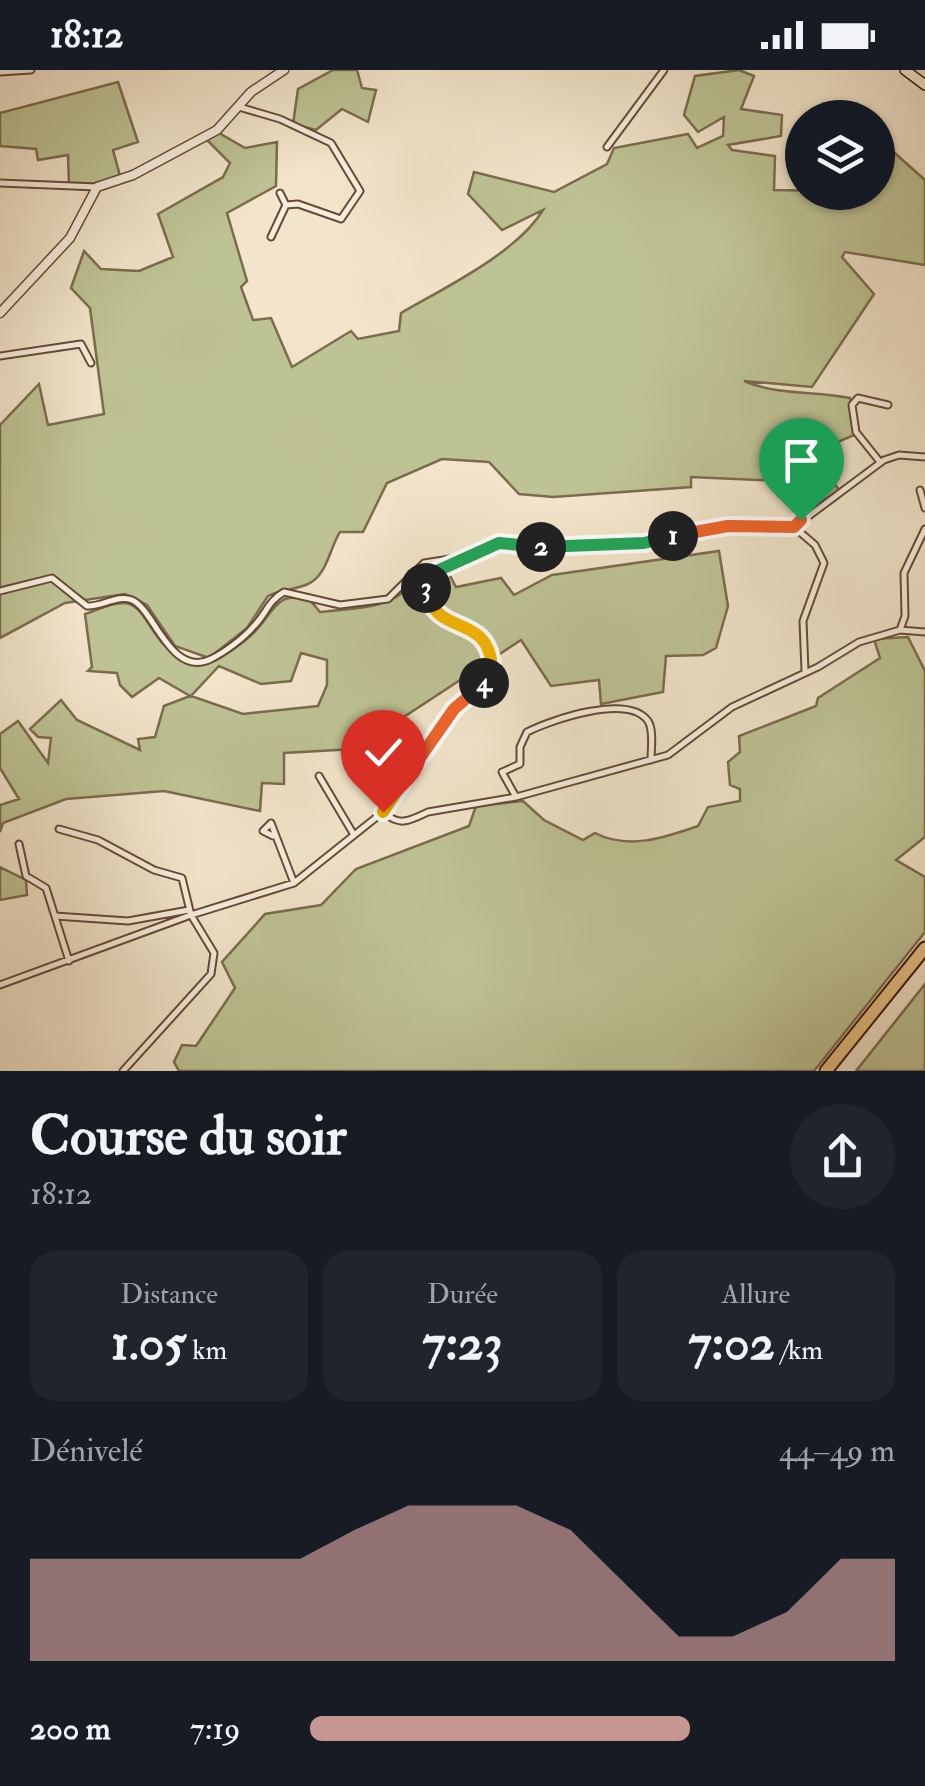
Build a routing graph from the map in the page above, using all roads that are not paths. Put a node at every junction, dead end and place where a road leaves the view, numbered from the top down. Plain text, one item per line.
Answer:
1 (31, 70) edge
2 (284, 70) edge
3 (664, 70) edge
4 (905, 70) edge
5 (0, 72) edge
6 (925, 84) edge
7 (239, 107) junction
8 (607, 148) dead end
9 (0, 183) edge
10 (97, 188) junction
11 (280, 193) dead end
12 (286, 205) junction
13 (271, 238) dead end
14 (0, 313) edge
15 (0, 356) edge
16 (91, 362) dead end
17 (888, 405) dead end
18 (925, 456) edge
19 (880, 463) junction
20 (920, 490) dead end
21 (925, 508) edge
22 (794, 527) junction
23 (925, 529) edge
24 (461, 557) junction
25 (0, 591) edge
26 (900, 630) junction
27 (925, 632) edge
28 (805, 672) junction
29 (650, 760) junction
30 (319, 776) dead end
31 (516, 797) junction
32 (383, 812) junction
33 (60, 828) dead end
34 (354, 835) junction
35 (273, 836) dead end
36 (18, 844) dead end
37 (294, 883) junction
38 (190, 912) junction
39 (55, 916) junction
40 (925, 948) edge
41 (69, 961) junction
42 (0, 985) edge
43 (123, 1071) edge
44 (826, 1071) edge

1 - 5 street
2 - 7 street
3 - 8 street
4 - 6 main road
7 - 10 street
7 - 12 street
9 - 10 street
10 - 14 street
11 - 12 street
12 - 13 street
15 - 16 street
17 - 19 street
18 - 19 street
19 - 22 street
20 - 21 street
22 - 24 street
22 - 28 street
23 - 26 street
24 - 25 street
24 - 32 street
26 - 27 street
26 - 28 street
28 - 29 street
29 - 31 street
29 - 31 street
30 - 34 street
31 - 32 street
32 - 34 street
33 - 38 street
34 - 37 street
35 - 37 street
36 - 39 street
37 - 38 street
38 - 39 street
38 - 41 street
38 - 43 street
39 - 41 street
40 - 44 highway
41 - 42 street

